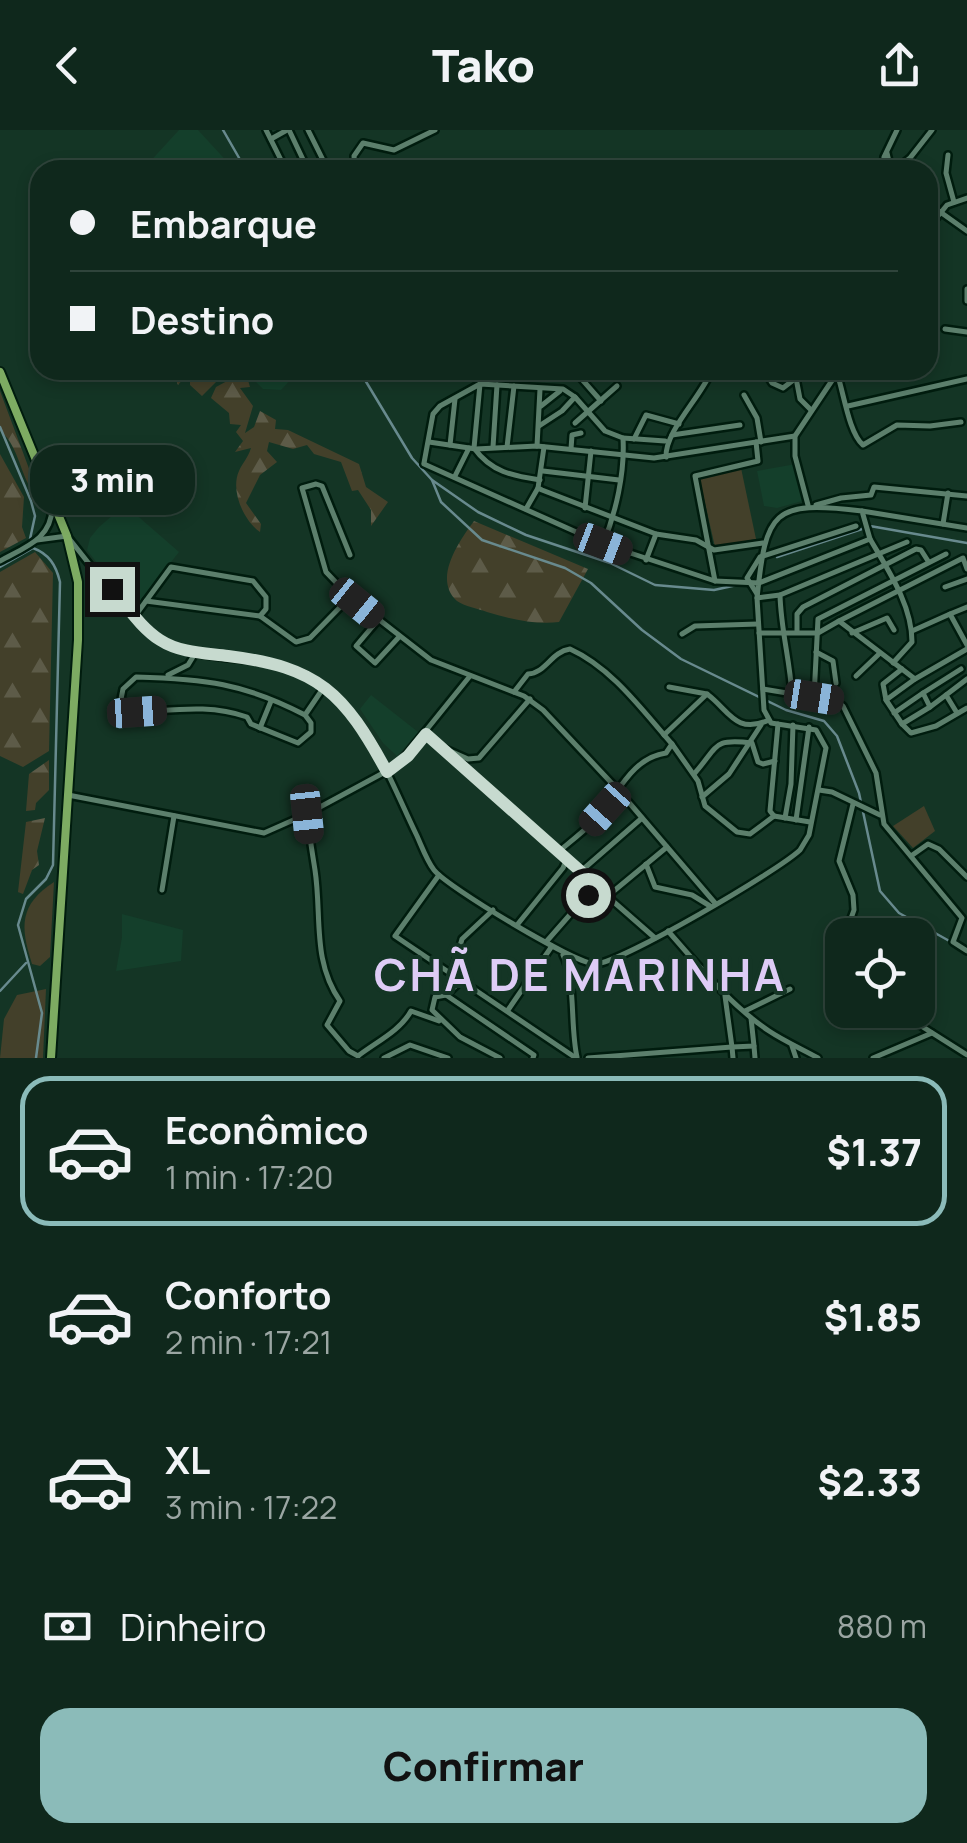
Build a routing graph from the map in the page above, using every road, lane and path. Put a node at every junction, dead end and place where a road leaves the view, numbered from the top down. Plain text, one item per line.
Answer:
1 (266, 130) edge
2 (288, 130) edge
3 (308, 130) edge
4 (435, 130) edge
5 (897, 130) edge
6 (932, 130) edge
7 (271, 139) junction
8 (887, 150) junction
9 (948, 155) dead end
10 (281, 160) edge
11 (303, 160) edge
12 (323, 160) edge
13 (354, 160) edge
14 (888, 160) edge
15 (890, 160) edge
16 (901, 160) edge
17 (967, 198) edge
18 (954, 202) junction
19 (938, 210) edge
20 (942, 212) junction
21 (938, 217) edge
22 (967, 230) edge
23 (967, 289) edge
24 (967, 301) edge
25 (946, 328) dead end
26 (967, 332) edge
27 (0, 372) edge
28 (583, 380) edge
29 (708, 380) edge
30 (770, 380) edge
31 (793, 380) edge
32 (796, 380) edge
33 (832, 380) edge
34 (840, 380) edge
35 (967, 380) edge
36 (480, 384) junction
37 (498, 385) junction
38 (514, 386) junction
39 (618, 386) dead end
40 (540, 388) junction
41 (562, 389) junction
42 (744, 396) dead end
43 (576, 398) junction
44 (454, 399) junction
45 (602, 401) junction
46 (848, 406) junction
47 (540, 407) junction
48 (811, 410) junction
49 (589, 412) junction
50 (961, 422) dead end
51 (574, 423) dead end
52 (679, 424) junction
53 (740, 425) dead end
54 (539, 426) junction
55 (581, 433) dead end
56 (672, 434) junction
57 (796, 436) junction
58 (623, 438) junction
59 (634, 438) junction
60 (666, 441) junction
61 (429, 442) junction
62 (759, 442) junction
63 (450, 445) junction
64 (541, 446) junction
65 (507, 447) junction
66 (471, 448) junction
67 (493, 448) junction
68 (570, 450) junction
69 (591, 451) junction
70 (624, 455) junction
71 (666, 456) junction
72 (543, 470) junction
73 (455, 476) junction
74 (588, 477) junction
75 (540, 480) junction
76 (620, 480) junction
77 (538, 488) junction
78 (948, 492) junction
79 (871, 495) junction
80 (967, 496) edge
81 (52, 504) junction
82 (810, 506) junction
83 (585, 508) junction
84 (526, 509) junction
85 (862, 511) junction
86 (870, 512) junction
87 (967, 517) edge
88 (614, 519) junction
89 (944, 524) junction
90 (856, 526) dead end
91 (966, 528) edge
92 (656, 534) junction
93 (67, 536) junction
94 (36, 540) junction
95 (870, 540) junction
96 (908, 542) dead end
97 (763, 543) junction
98 (603, 544) junction
99 (708, 547) junction
100 (946, 554) dead end
101 (350, 555) dead end
102 (879, 555) junction
103 (760, 557) junction
104 (646, 560) junction
105 (0, 561) edge
106 (928, 562) junction
107 (884, 567) junction
108 (967, 570) edge
109 (760, 571) junction
110 (748, 573) junction
111 (773, 578) junction
112 (891, 579) junction
113 (967, 579) edge
114 (729, 580) junction
115 (715, 581) junction
116 (748, 582) junction
117 (759, 582) junction
118 (945, 587) dead end
119 (898, 590) junction
120 (780, 595) junction
121 (757, 596) junction
122 (350, 598) junction
123 (146, 601) junction
124 (967, 608) edge
125 (950, 614) junction
126 (135, 616) junction
127 (260, 616) junction
128 (378, 620) junction
129 (839, 621) junction
130 (758, 624) junction
131 (894, 630) dead end
132 (912, 631) junction
133 (780, 632) junction
134 (797, 632) junction
135 (852, 632) junction
136 (759, 633) junction
137 (818, 633) junction
138 (682, 634) dead end
139 (400, 637) junction
140 (966, 643) edge
141 (196, 652) junction
142 (816, 652) junction
143 (878, 654) junction
144 (893, 663) junction
145 (902, 670) junction
146 (961, 670) dead end
147 (470, 676) junction
148 (856, 676) dead end
149 (162, 678) junction
150 (915, 680) junction
151 (964, 681) edge
152 (836, 682) dead end
153 (669, 686) dead end
154 (324, 687) junction
155 (763, 690) junction
156 (967, 690) edge
157 (514, 692) junction
158 (923, 693) junction
159 (708, 694) junction
160 (792, 694) junction
161 (946, 695) junction
162 (814, 697) junction
163 (271, 700) junction
164 (530, 700) junction
165 (886, 700) junction
166 (930, 707) junction
167 (967, 708) edge
168 (894, 713) junction
169 (958, 714) junction
170 (305, 716) junction
171 (765, 721) junction
172 (778, 724) junction
173 (902, 724) junction
174 (793, 725) junction
175 (809, 727) junction
176 (260, 728) junction
177 (426, 734) junction
178 (664, 735) junction
179 (752, 743) junction
180 (672, 744) junction
181 (438, 746) junction
182 (775, 761) junction
183 (387, 772) junction
184 (693, 775) junction
185 (819, 790) junction
186 (620, 792) junction
187 (68, 795) junction
188 (700, 798) junction
189 (853, 804) junction
190 (307, 814) junction
191 (880, 815) junction
192 (174, 816) junction
193 (774, 816) junction
194 (642, 818) junction
195 (785, 818) junction
196 (796, 820) junction
197 (811, 822) junction
198 (666, 847) junction
199 (558, 852) junction
200 (912, 856) junction
201 (566, 861) junction
202 (646, 864) junction
203 (580, 872) junction
204 (439, 875) junction
205 (967, 877) edge
206 (596, 885) junction
207 (162, 890) dead end
208 (608, 894) junction
209 (712, 905) junction
210 (493, 910) junction
211 (851, 918) edge
212 (967, 923) edge
213 (516, 925) junction
214 (668, 931) junction
215 (956, 934) junction
216 (655, 938) junction
217 (549, 944) junction
218 (967, 951) edge
219 (562, 952) junction
220 (452, 974) junction
221 (462, 980) junction
222 (790, 989) dead end
223 (725, 993) junction
224 (446, 995) junction
225 (508, 1010) junction
226 (745, 1011) junction
227 (752, 1018) junction
228 (442, 1023) junction
229 (925, 1028) edge
230 (932, 1032) junction
231 (572, 1035) junction
232 (791, 1043) junction
233 (559, 1046) junction
234 (754, 1046) junction
235 (732, 1047) junction
236 (967, 1054) edge
237 (357, 1057) edge
238 (51, 1058) edge
239 (384, 1058) edge
240 (448, 1058) edge
241 (500, 1058) edge
242 (532, 1058) edge
243 (576, 1058) edge
244 (588, 1058) edge
245 (733, 1058) edge
246 (755, 1058) edge
247 (796, 1058) edge
248 (818, 1058) edge
249 (873, 1058) edge

1 - 7 street
2 - 7 street
2 - 11 street
3 - 12 street
4 - 13 street
5 - 8 street
6 - 16 street
7 - 10 street
8 - 14 street
8 - 15 street
9 - 18 street
17 - 18 street
18 - 20 street
19 - 20 street
20 - 21 street
20 - 22 street
23 - 24 street
25 - 26 street
27 - 81 main road
28 - 45 street
29 - 52 street
30 - 31 street
32 - 48 street
33 - 48 street
34 - 46 street
35 - 46 street
36 - 37 street
36 - 44 street
36 - 66 street
37 - 38 street
37 - 67 street
38 - 40 street
38 - 65 street
39 - 45 street
40 - 41 street
40 - 47 street
41 - 43 street
41 - 47 street
42 - 62 street
43 - 49 street
43 - 54 street
44 - 61 street
44 - 63 street
45 - 49 street
46 - 50 street
47 - 54 street
48 - 57 street
49 - 51 street
49 - 58 street
52 - 56 street
52 - 59 street
53 - 56 street
54 - 64 street
55 - 68 street
56 - 60 street
57 - 62 street
57 - 82 street
58 - 59 street
58 - 70 street
59 - 60 street
60 - 71 street
61 - 63 street
61 - 73 street
62 - 71 street
62 - 99 street
63 - 66 street
64 - 65 street
64 - 68 street
64 - 72 street
65 - 67 street
66 - 67 street
66 - 73 street
66 - 75 street
68 - 69 street
69 - 70 street
69 - 74 street
70 - 71 street
70 - 76 street
72 - 74 street
72 - 75 street
73 - 84 street
74 - 76 street
74 - 83 street
75 - 77 street
76 - 88 street
77 - 83 street
77 - 84 street
78 - 79 street
78 - 80 street
78 - 89 street
79 - 82 street
79 - 86 street
81 - 93 main road
81 - 94 street
82 - 85 street
82 - 97 street
83 - 88 street
84 - 98 street
85 - 86 street
85 - 95 street
86 - 89 street
87 - 91 street
88 - 92 street
88 - 98 street
89 - 91 street
90 - 103 street
92 - 99 street
92 - 104 street
93 - 94 street
93 - 126 street
93 - 187 main road
94 - 105 street
95 - 102 street
95 - 111 street
96 - 102 street
97 - 99 street
97 - 103 street
98 - 104 street
99 - 115 street
100 - 106 street
101 - 122 street
102 - 107 street
102 - 120 street
103 - 109 street
103 - 110 street
104 - 115 street
106 - 107 street
106 - 112 street
107 - 112 street
107 - 134 street
108 - 119 street
109 - 110 street
109 - 111 street
109 - 117 street
110 - 114 street
110 - 116 street
111 - 117 street
112 - 119 street
112 - 137 street
113 - 118 street
114 - 115 street
114 - 116 street
116 - 117 street
116 - 121 street
117 - 121 street
119 - 129 street
119 - 132 street
120 - 121 street
120 - 133 street
121 - 130 street
122 - 127 street
122 - 128 street
123 - 126 street
123 - 127 street
123 - 127 street
124 - 125 street
125 - 132 street
125 - 140 street
126 - 141 street
128 - 139 street
128 - 139 street
129 - 135 street
129 - 137 street
130 - 136 street
130 - 138 street
131 - 135 street
132 - 144 street
133 - 134 street
133 - 136 street
133 - 160 street
134 - 137 street
135 - 143 street
136 - 155 street
137 - 142 street
139 - 147 street
140 - 150 street
141 - 149 street
141 - 154 street
142 - 152 street
142 - 162 street
143 - 144 street
143 - 148 street
144 - 145 street
145 - 150 street
145 - 165 street
146 - 158 street
147 - 157 street
147 - 177 street
149 - 163 street
149 - 176 street
150 - 165 street
151 - 156 street
151 - 161 street
153 - 159 street
154 - 170 street
154 - 183 street
155 - 160 street
155 - 171 street
157 - 164 street
157 - 178 street
158 - 166 street
158 - 168 street
159 - 171 street
159 - 178 street
160 - 162 street
161 - 166 street
161 - 169 street
162 - 191 street
163 - 170 street
163 - 176 street
164 - 181 street
164 - 186 street
165 - 168 street
166 - 173 street
167 - 169 street
168 - 173 street
169 - 173 street
170 - 176 street
171 - 172 street
171 - 179 street
172 - 174 street
172 - 182 street
174 - 175 street
174 - 195 street
175 - 185 street
175 - 196 street
177 - 181 street
177 - 183 street
178 - 180 street
179 - 182 street
179 - 184 street
179 - 188 street
180 - 184 street
180 - 186 street
181 - 199 street
182 - 193 street
183 - 190 street
183 - 204 street
184 - 188 street
185 - 189 street
185 - 197 street
186 - 194 street
186 - 199 street
187 - 192 street
187 - 238 main road
188 - 193 street
189 - 191 street
189 - 211 street
190 - 192 street
190 - 237 street
191 - 200 street
192 - 207 street
193 - 195 street
194 - 198 street
194 - 203 street
195 - 196 street
196 - 197 street
197 - 209 street
198 - 202 street
198 - 209 street
199 - 201 street
200 - 205 street
200 - 215 street
201 - 203 street
201 - 213 street
202 - 208 street
202 - 209 street
203 - 206 street
204 - 210 street
204 - 220 street
206 - 208 street
206 - 217 street
208 - 216 street
209 - 214 street
210 - 213 street
210 - 220 street
212 - 215 street
213 - 217 street
214 - 216 street
214 - 223 street
215 - 218 street
216 - 219 street
217 - 219 street
217 - 225 street
219 - 231 street
220 - 221 street
221 - 224 street
221 - 225 street
222 - 226 street
223 - 226 street
223 - 235 street
224 - 228 street
224 - 242 street
225 - 233 street
226 - 227 street
227 - 232 street
227 - 234 street
228 - 237 street
228 - 241 street
229 - 230 street
230 - 236 street
230 - 249 street
231 - 233 street
231 - 243 street
232 - 247 street
232 - 248 street
233 - 243 street
234 - 235 street
234 - 246 street
235 - 244 street
235 - 245 street
239 - 240 street

